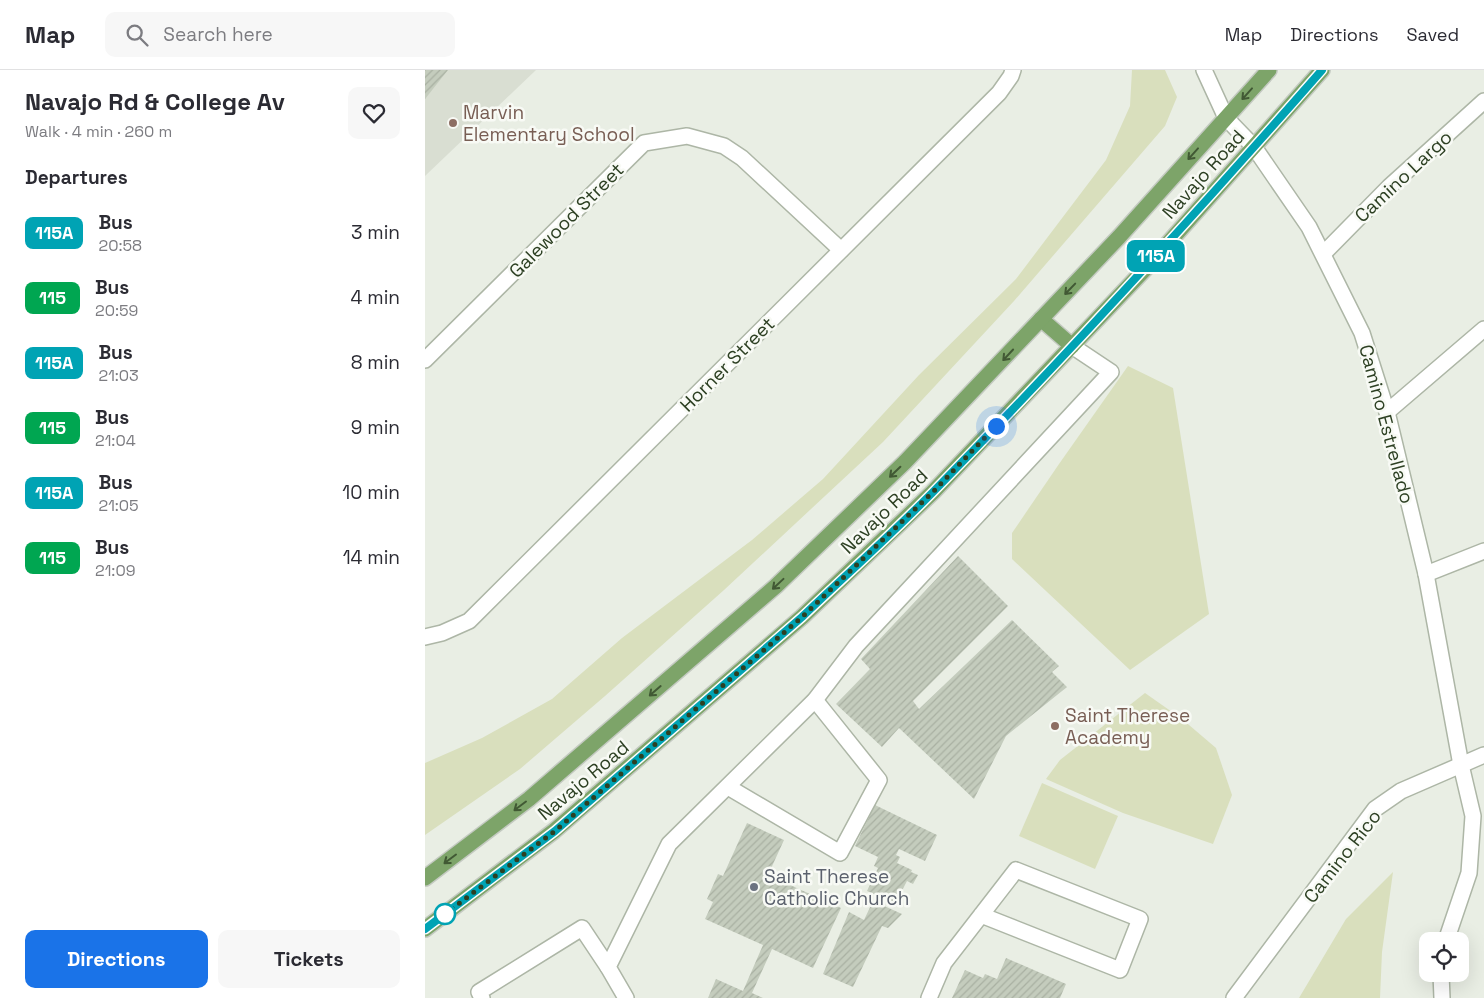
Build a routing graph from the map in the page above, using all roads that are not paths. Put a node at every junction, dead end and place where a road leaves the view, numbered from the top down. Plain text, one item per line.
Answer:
1 (1013, 70) edge
2 (1204, 70) edge
3 (1269, 70) edge
4 (1322, 70) edge
5 (1484, 101) edge
6 (1226, 118) junction
7 (1254, 147) junction
8 (841, 250) junction
9 (1323, 254) junction
10 (1041, 319) junction
11 (1484, 329) edge
12 (1072, 346) junction
13 (425, 360) edge
14 (1387, 412) junction
15 (1484, 551) edge
16 (1426, 574) junction
17 (425, 637) edge
18 (815, 700) junction
19 (1484, 755) edge
20 (1461, 765) junction
21 (727, 787) junction
22 (425, 878) edge
23 (981, 915) junction
24 (425, 929) edge
25 (1449, 932) edge
26 (608, 967) junction
27 (1441, 982) edge
28 (482, 998) edge
29 (626, 998) edge
30 (929, 998) edge
31 (1234, 998) edge
32 (1442, 998) edge

1 - 8 street, Horner Street
2 - 6 street, Camino Estrellado
3 -> 6 main road, Navajo Road
4 - 7 main road, Navajo Road
5 - 9 street, Camino Largo
6 - 7 street, Camino Estrellado
6 -> 10 main road, Navajo Road
7 - 9 street, Camino Estrellado
7 - 12 main road, Navajo Road
8 - 13 street, Galewood Street
8 - 17 street, Horner Street
9 - 14 street, Camino Estrellado
10 - 12 main road
10 -> 22 main road, Navajo Road
11 - 14 street
12 - 18 street
12 - 24 main road, Navajo Road
14 - 16 street, Camino Estrellado
15 - 16 street
16 - 20 street, Camino Estrellado
18 - 21 street
18 - 21 street
19 - 20 street, Camino Rico
20 - 25 street, Camino Estrellado
20 - 31 street, Camino Rico
21 - 26 street
23 - 23 street
23 - 30 street
26 - 28 street
26 - 29 street
27 - 32 street

